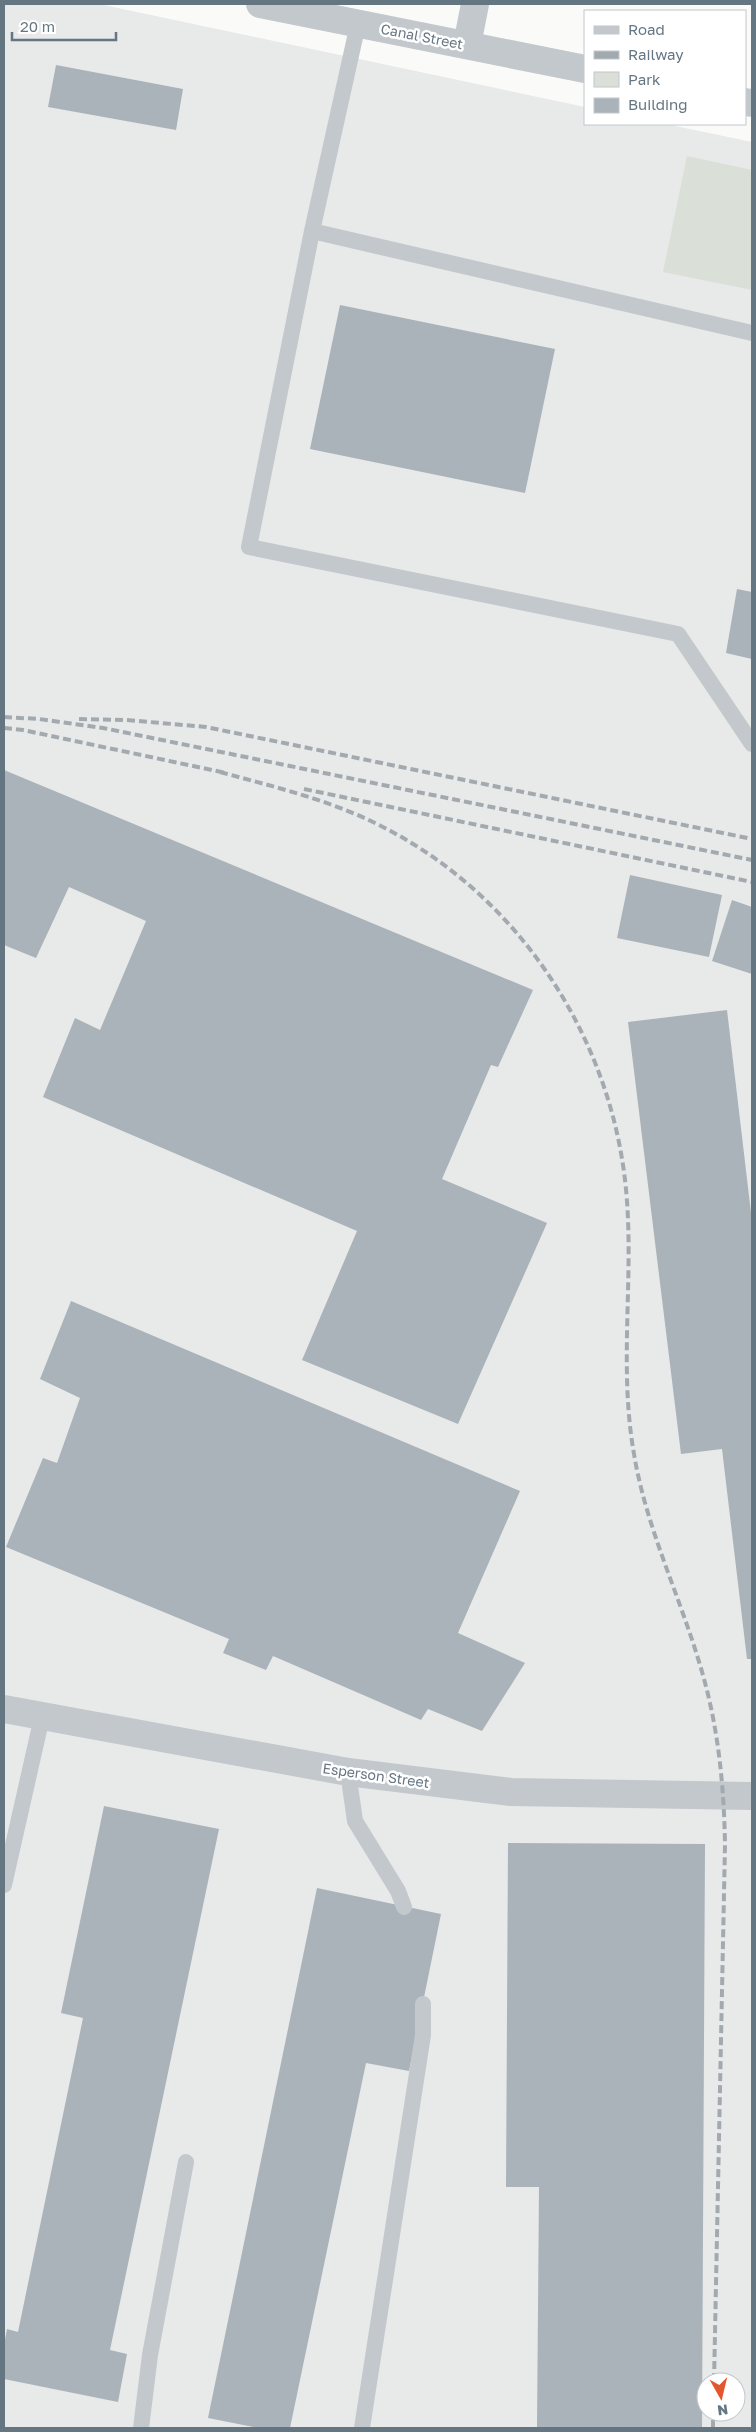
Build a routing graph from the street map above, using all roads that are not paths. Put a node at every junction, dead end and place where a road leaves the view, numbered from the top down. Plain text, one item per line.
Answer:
1 (260, 4) edge
2 (476, 4) edge
3 (358, 24) junction
4 (467, 45) junction
5 (584, 69) edge
6 (312, 231) junction
7 (752, 334) edge
8 (752, 744) edge
9 (4, 1709) edge
10 (42, 1717) junction
11 (348, 1772) junction
12 (752, 1796) edge
13 (4, 1885) edge
14 (404, 1907) dead end
15 (423, 2004) dead end
16 (186, 2162) dead end
17 (141, 2428) edge
18 (362, 2428) edge

1 - 3 street, Canal Street
2 - 4 street
3 - 4 street, Canal Street
3 - 6 lane
4 - 5 street, Canal Street
6 - 7 lane
6 - 8 lane
9 - 10 street, Esperson Street
10 - 11 street, Esperson Street
10 - 13 lane
11 - 12 street, Esperson Street
11 - 14 lane
15 - 18 lane
16 - 17 lane

